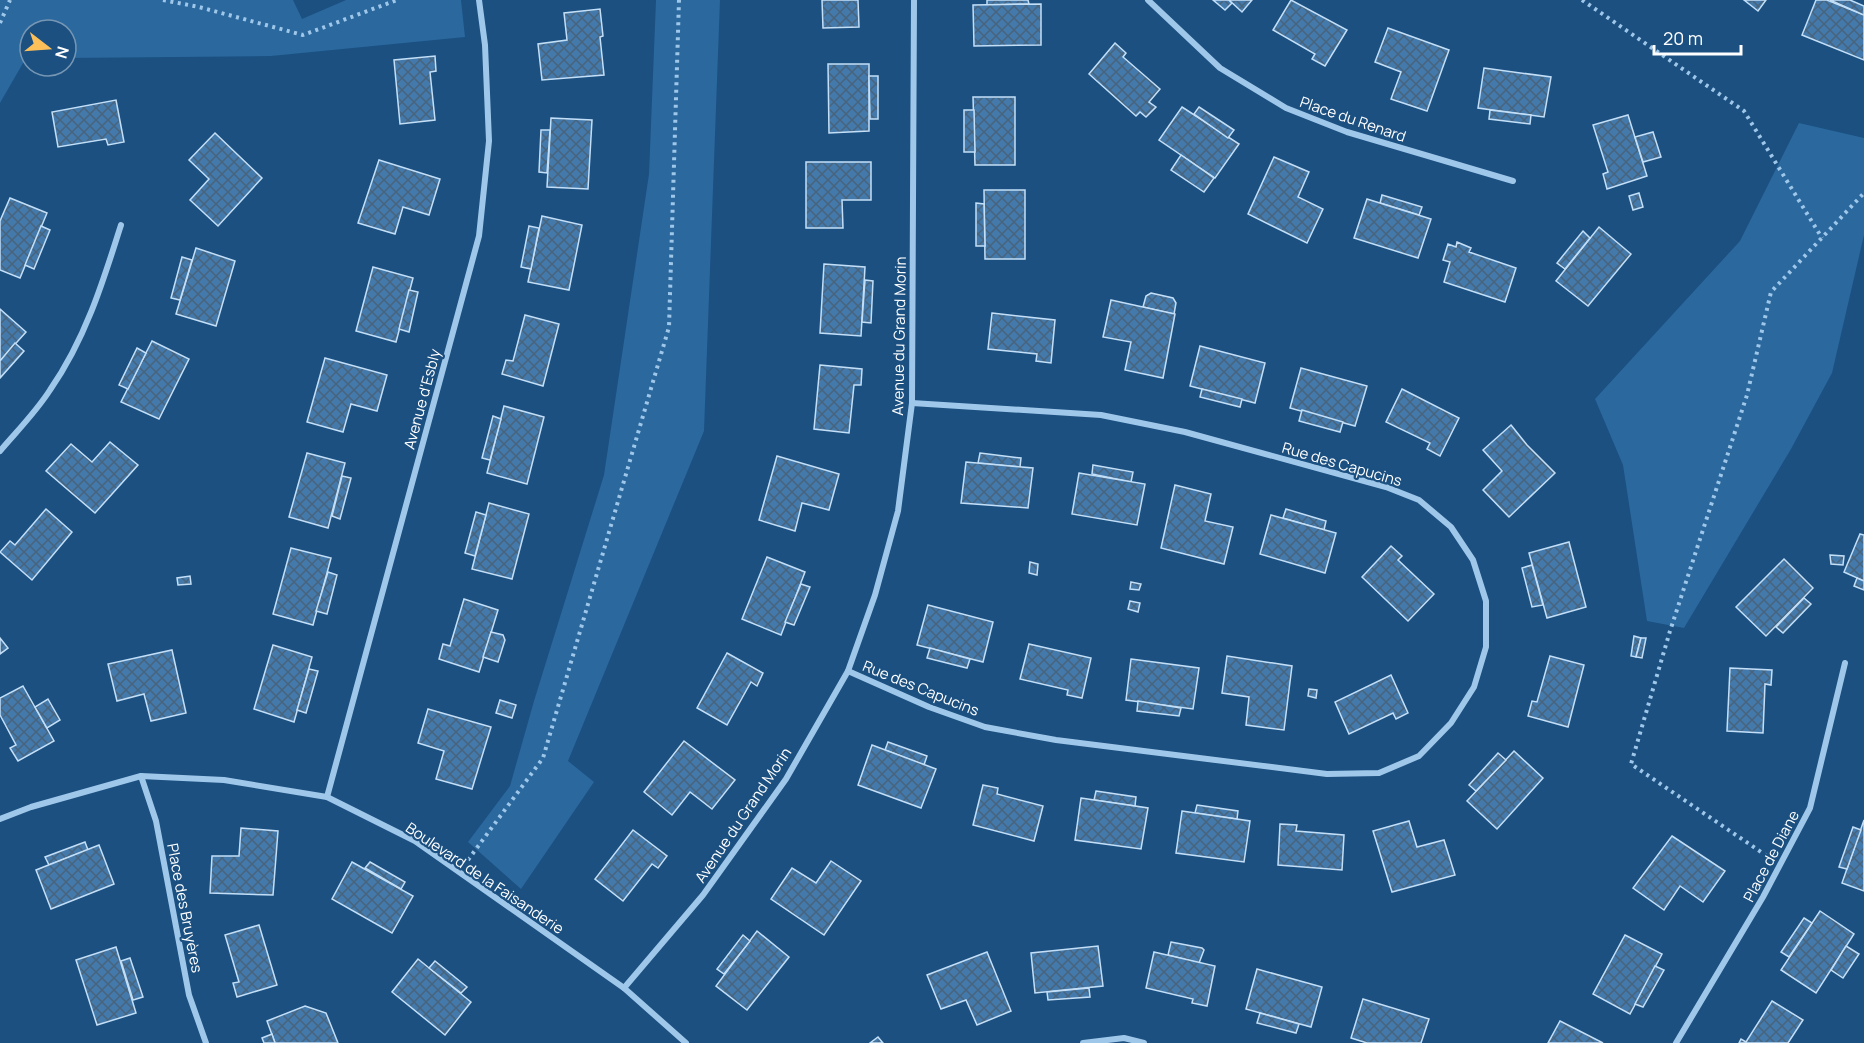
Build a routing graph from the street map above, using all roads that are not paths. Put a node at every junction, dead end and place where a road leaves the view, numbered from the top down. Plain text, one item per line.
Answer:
1 (479, 0) edge
2 (914, 0) edge
3 (1148, 0) edge
4 (1513, 181) dead end
5 (121, 225) dead end
6 (912, 403) junction
7 (0, 451) edge
8 (1845, 663) dead end
9 (848, 671) junction
10 (141, 776) junction
11 (327, 797) junction
12 (0, 819) edge
13 (624, 988) junction
14 (207, 1043) edge
15 (686, 1043) edge
16 (1083, 1043) edge
17 (1144, 1043) edge
18 (1676, 1043) edge

1 - 11 street, Avenue d'Esbly
2 - 6 street, Avenue du Grand Morin
3 - 4 street, Place du Renard
5 - 7 street
6 - 9 street, Avenue du Grand Morin
6 - 9 street, Rue des Capucins
8 - 18 street, Place de Diane
9 - 13 street, Avenue du Grand Morin
10 - 11 street, Boulevard de la Faisanderie
10 - 12 street, Boulevard de la Faisanderie
10 - 14 street, Place des Bruyères
11 - 13 street, Boulevard de la Faisanderie
13 - 15 street, Boulevard de la Faisanderie
16 - 17 street

